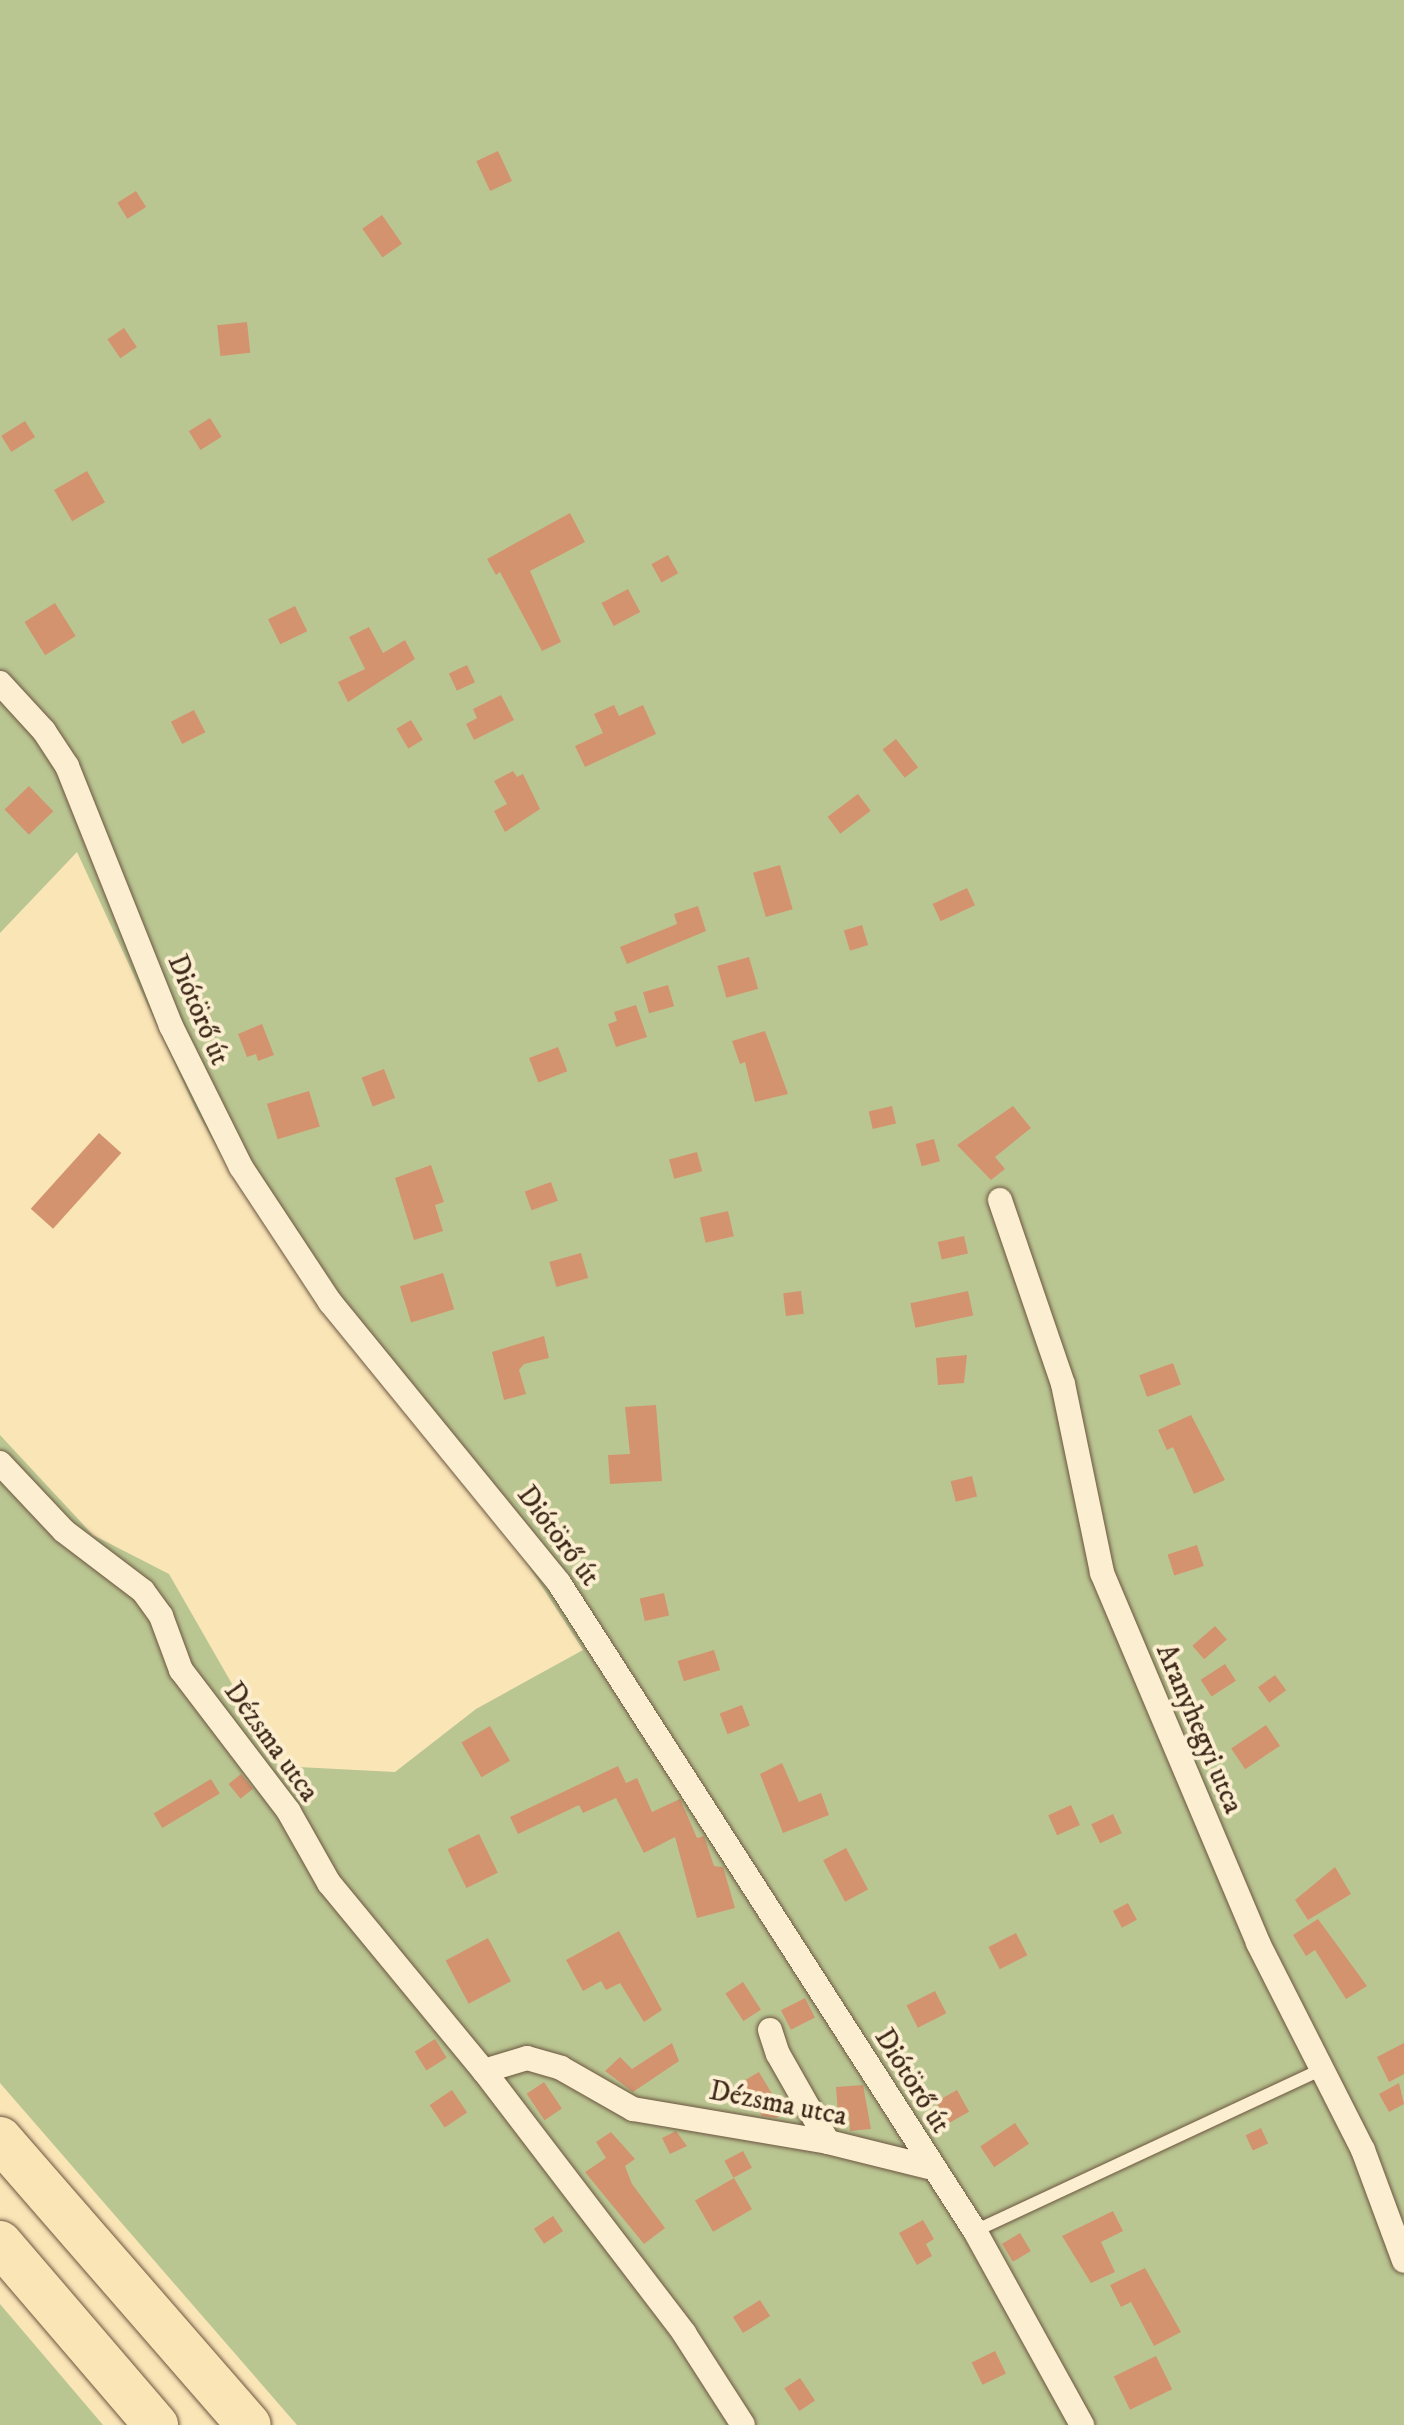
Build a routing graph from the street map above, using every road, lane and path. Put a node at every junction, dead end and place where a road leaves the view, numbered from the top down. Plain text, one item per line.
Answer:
1 (0, 683) edge
2 (1000, 1200) dead end
3 (0, 1463) edge
4 (770, 2030) dead end
5 (1321, 2070) junction
6 (484, 2071) junction
7 (0, 2139) edge
8 (828, 2142) junction
9 (929, 2167) junction
10 (975, 2231) junction
11 (0, 2243) edge
12 (1404, 2261) edge
13 (156, 2425) edge
14 (249, 2425) edge
15 (743, 2425) edge
16 (1082, 2425) edge

1 - 9 street, Diótörő út
2 - 5 street, Aranyhegyi utca
3 - 6 street, Dézsma utca
4 - 8 street
5 - 10 lane
5 - 12 street, Aranyhegyi utca
6 - 8 street, Dézsma utca
6 - 15 street, Dézsma utca
7 - 14 highway
8 - 9 street, Dézsma utca
9 - 10 street, Diótörő út
10 - 16 street, Diótörő út
11 - 13 highway

